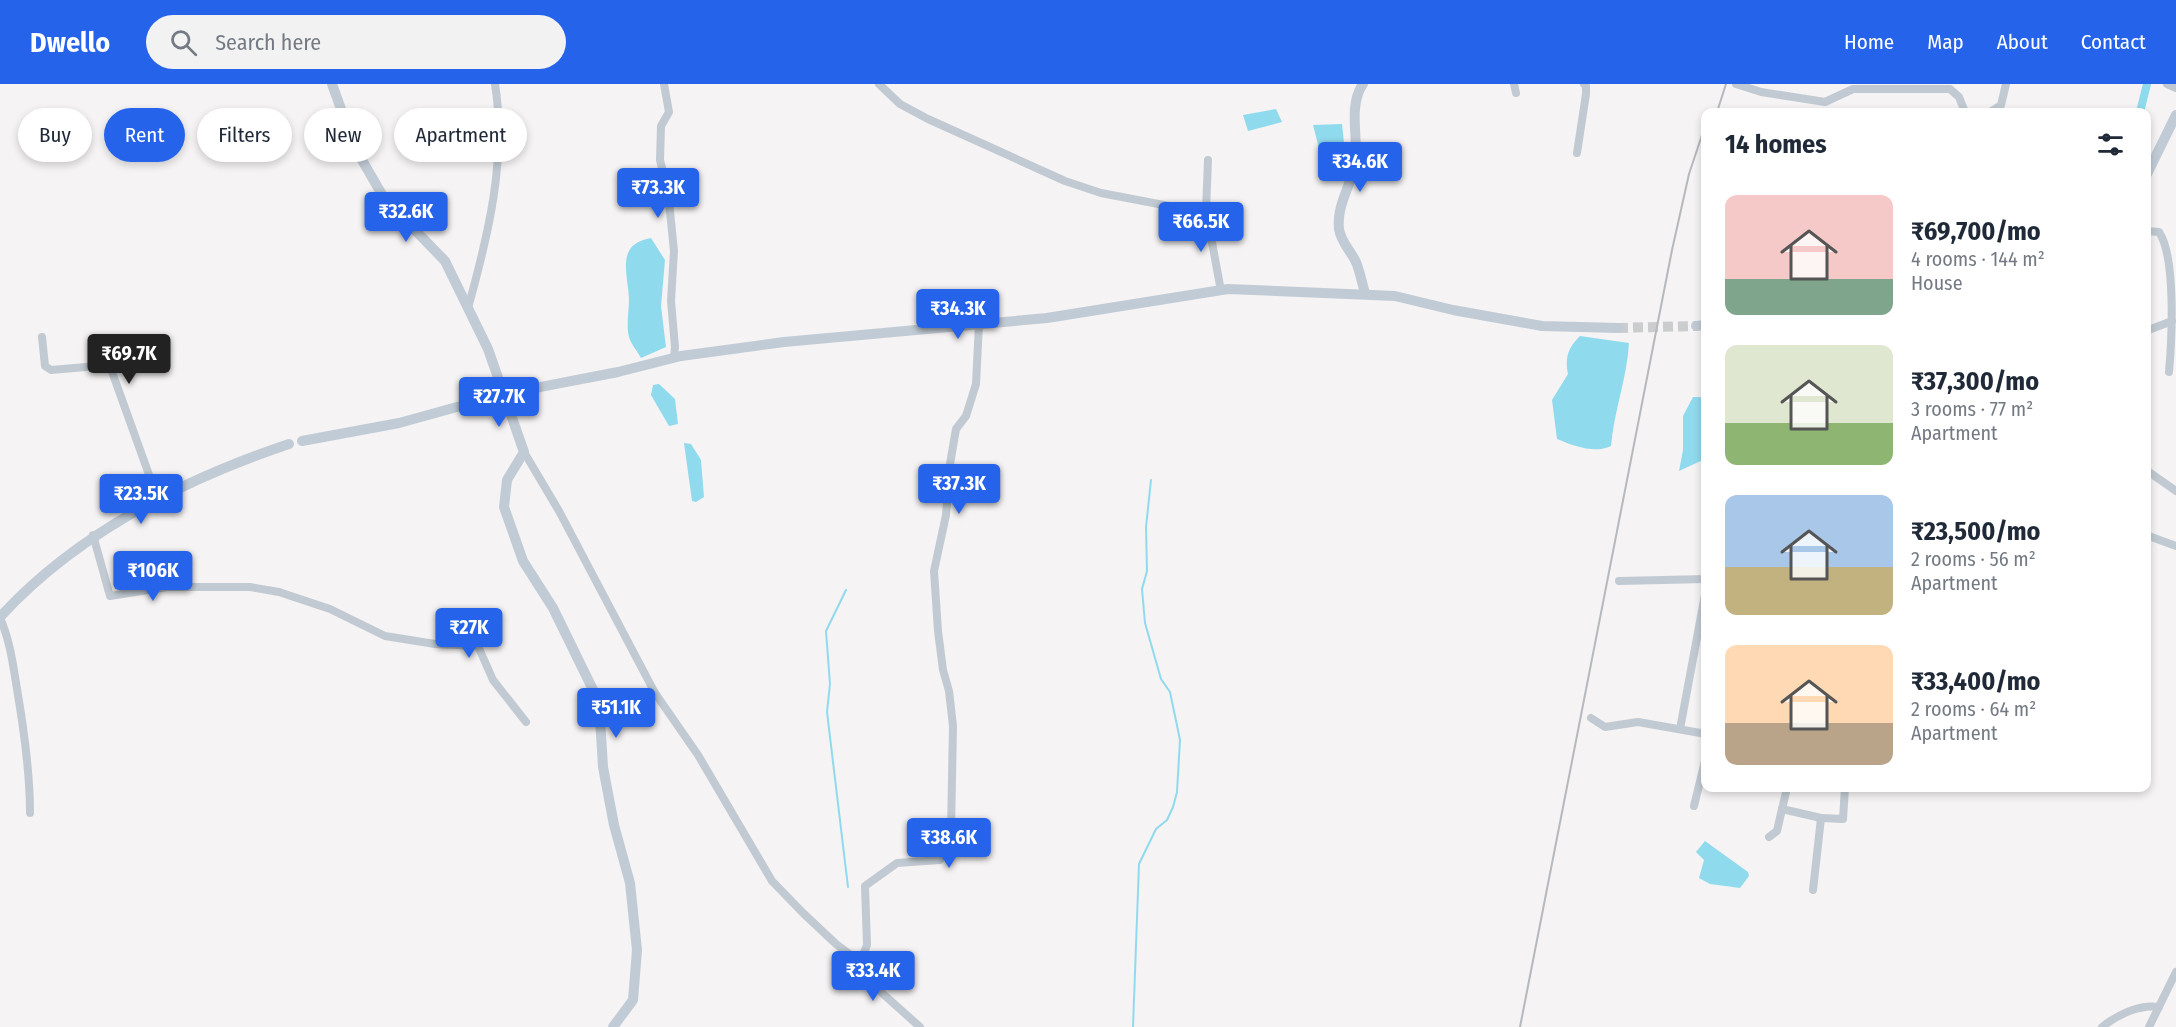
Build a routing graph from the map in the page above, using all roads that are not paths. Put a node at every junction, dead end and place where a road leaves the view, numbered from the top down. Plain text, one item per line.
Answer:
1 (332, 84) edge
2 (495, 84) edge
3 (664, 84) edge
4 (879, 84) edge
5 (1363, 84) edge
6 (1514, 84) edge
7 (1584, 84) edge
8 (1736, 84) edge
9 (2006, 84) edge
10 (2167, 84) edge
11 (2176, 88) edge
12 (1516, 93) dead end
13 (1963, 108) edge
14 (1996, 108) edge
15 (2176, 115) edge
16 (1577, 153) dead end
17 (1208, 160) dead end
18 (2151, 166) edge
19 (1206, 210) junction
20 (2151, 231) edge
21 (1221, 291) junction
22 (1365, 293) junction
23 (468, 308) junction
24 (2172, 321) junction
25 (979, 324) junction
26 (1618, 328) tunnel mouth
27 (2151, 329) edge
28 (42, 336) dead end
29 (674, 358) junction
30 (2169, 372) dead end
31 (504, 394) junction
32 (302, 441) joint
33 (289, 444) joint
34 (524, 452) junction
35 (2151, 474) edge
36 (2176, 491) edge
37 (161, 498) junction
38 (93, 535) junction
39 (2151, 537) edge
40 (2176, 546) edge
41 (1701, 579) edge
42 (1619, 581) dead end
43 (1701, 616) edge
44 (0, 617) edge
45 (1591, 718) dead end
46 (526, 723) dead end
47 (1680, 729) junction
48 (1701, 733) edge
49 (1701, 777) edge
50 (1786, 792) edge
51 (1845, 792) edge
52 (1694, 806) dead end
53 (1782, 809) junction
54 (30, 813) dead end
55 (1821, 818) junction
56 (1769, 837) dead end
57 (1813, 890) dead end
58 (860, 962) junction
59 (2176, 972) edge
60 (2159, 1007) junction
61 (613, 1027) edge
62 (920, 1027) edge
63 (2102, 1027) edge
64 (2149, 1027) edge

1 - 23 street
2 - 23 street
3 - 29 street
4 - 19 street
5 - 22 street
6 - 12 street
7 - 16 street
8 - 13 street
9 - 14 street
10 - 11 street
15 - 18 street
17 - 19 street
19 - 21 street
20 - 24 street
21 - 22 street
21 - 25 street
22 - 26 street
23 - 31 street
24 - 27 street
24 - 30 street
25 - 29 street
25 - 58 street
28 - 37 street
29 - 31 street
31 - 32 street
31 - 34 street
32 - 33 street
33 - 37 street
34 - 58 street
34 - 61 street
35 - 36 street
37 - 38 street
38 - 44 street
38 - 46 street
39 - 40 street
41 - 42 street
43 - 47 street
44 - 54 street
45 - 47 street
47 - 48 street
49 - 52 street
50 - 53 street
51 - 55 street
53 - 55 street
53 - 56 street
55 - 57 street
58 - 62 street
59 - 60 street
60 - 63 street
60 - 64 street

